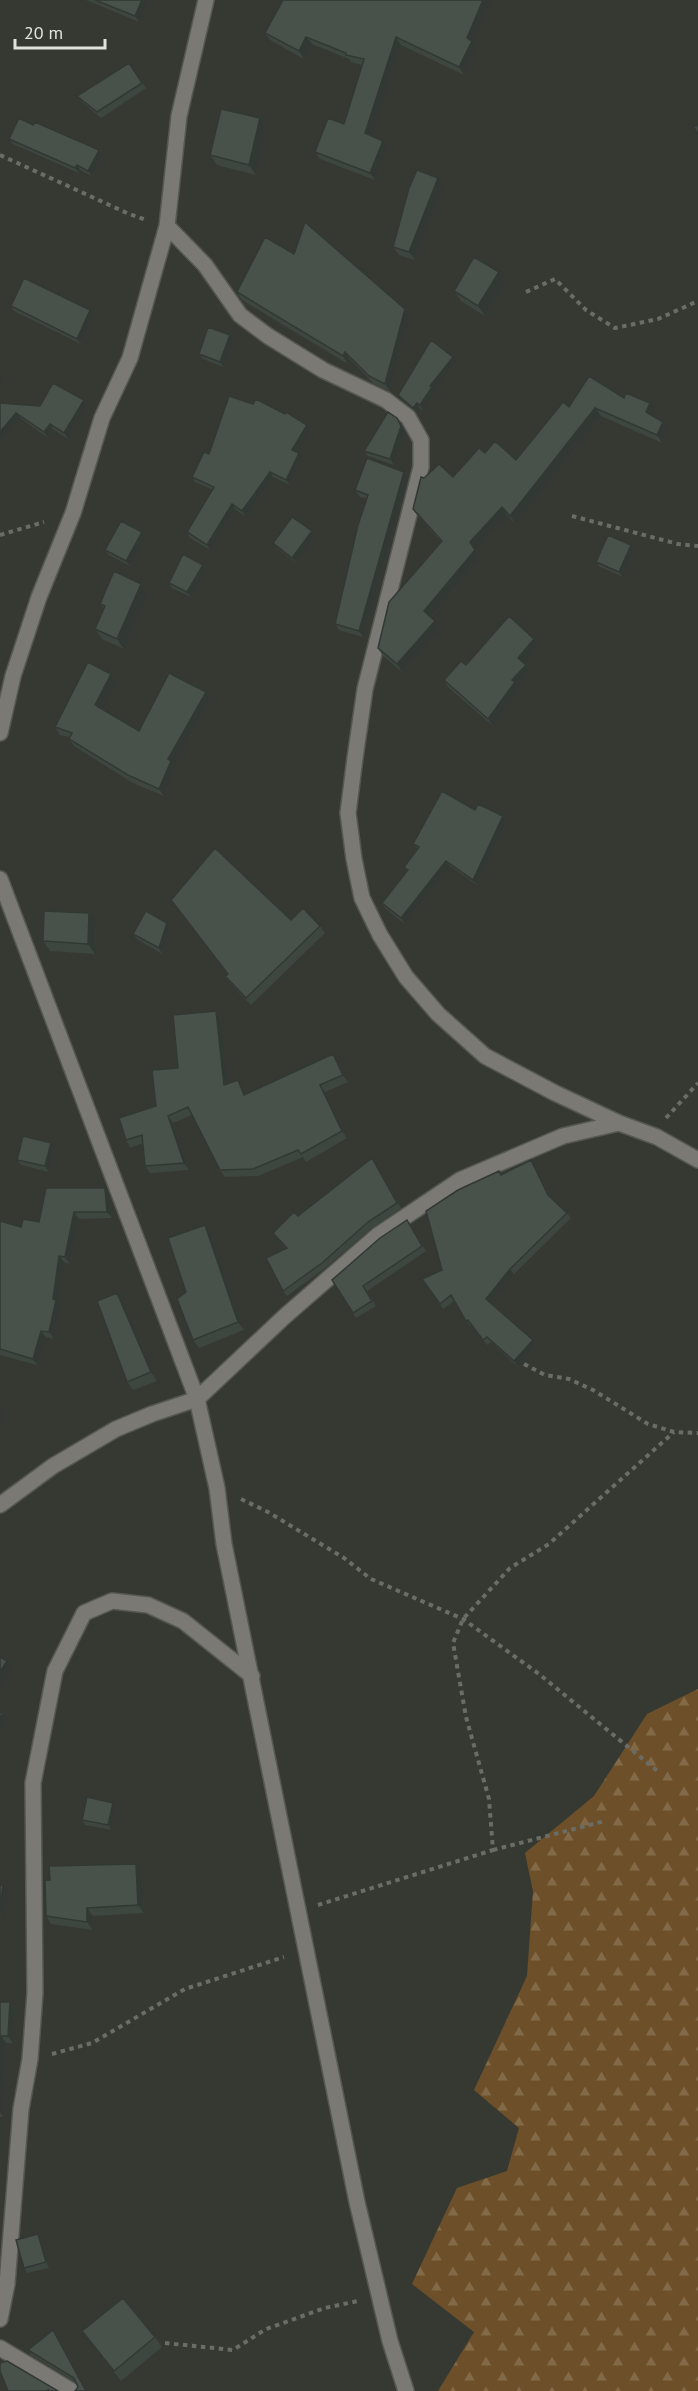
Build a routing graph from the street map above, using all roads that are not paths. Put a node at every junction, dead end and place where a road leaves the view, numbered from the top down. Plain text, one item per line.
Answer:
1 (206, 0) edge
2 (167, 226) junction
3 (0, 733) edge
4 (0, 879) edge
5 (619, 1123) junction
6 (698, 1160) edge
7 (196, 1399) junction
8 (0, 1505) edge
9 (252, 1676) junction
10 (0, 2319) edge
11 (0, 2348) edge
12 (72, 2391) edge
13 (406, 2391) edge

1 - 2 street
2 - 3 street
2 - 5 street
4 - 7 street
5 - 6 street
5 - 7 street
7 - 8 street
7 - 9 street
9 - 10 street
9 - 13 street
11 - 12 street

